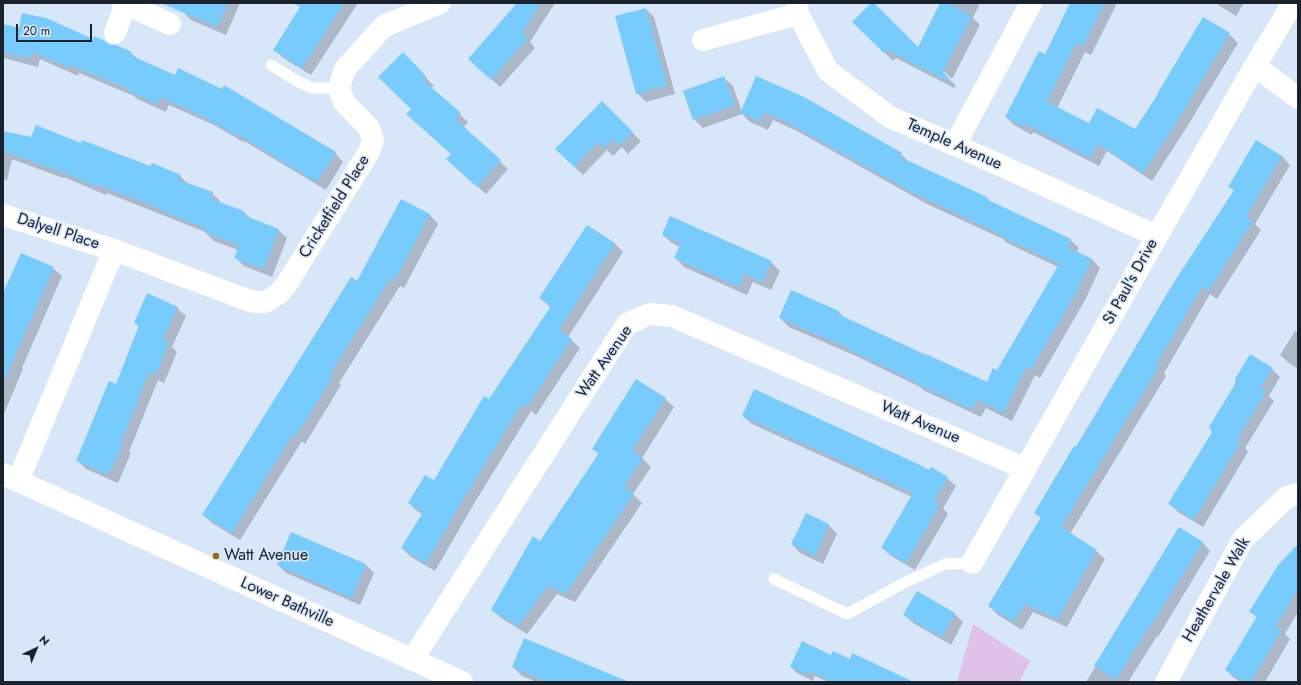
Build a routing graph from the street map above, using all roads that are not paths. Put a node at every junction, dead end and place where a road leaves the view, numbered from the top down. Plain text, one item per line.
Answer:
1 (125, 3) edge
2 (440, 3) edge
3 (1031, 3) edge
4 (1293, 3) edge
5 (798, 9) edge
6 (170, 24) dead end
7 (115, 33) dead end
8 (703, 40) dead end
9 (271, 65) dead end
10 (1255, 66) junction
11 (339, 88) junction
12 (1298, 98) edge
13 (955, 145) junction
14 (3, 215) edge
15 (1157, 236) junction
16 (114, 250) junction
17 (1026, 469) junction
18 (10, 477) edge
19 (1298, 494) edge
20 (972, 563) joint
21 (774, 579) dead end
22 (412, 660) junction
23 (462, 682) edge
24 (1166, 682) edge

1 - 6 street
1 - 7 street
2 - 11 street
3 - 13 street
4 - 10 street, St Paul's Drive
5 - 8 street
5 - 13 street, Temple Avenue
9 - 11 lane
10 - 12 street
10 - 15 street, St Paul's Drive
11 - 16 street, Cricketfield Place
13 - 15 street, Temple Avenue
14 - 16 street, Dalyell Place
15 - 17 street, St Paul's Drive
16 - 18 street
17 - 20 street, St Paul's Drive
17 - 22 street, Watt Avenue
18 - 22 street, Lower Bathville
19 - 24 street, Heathervale Walk
20 - 21 lane
22 - 23 street, Lower Bathville

